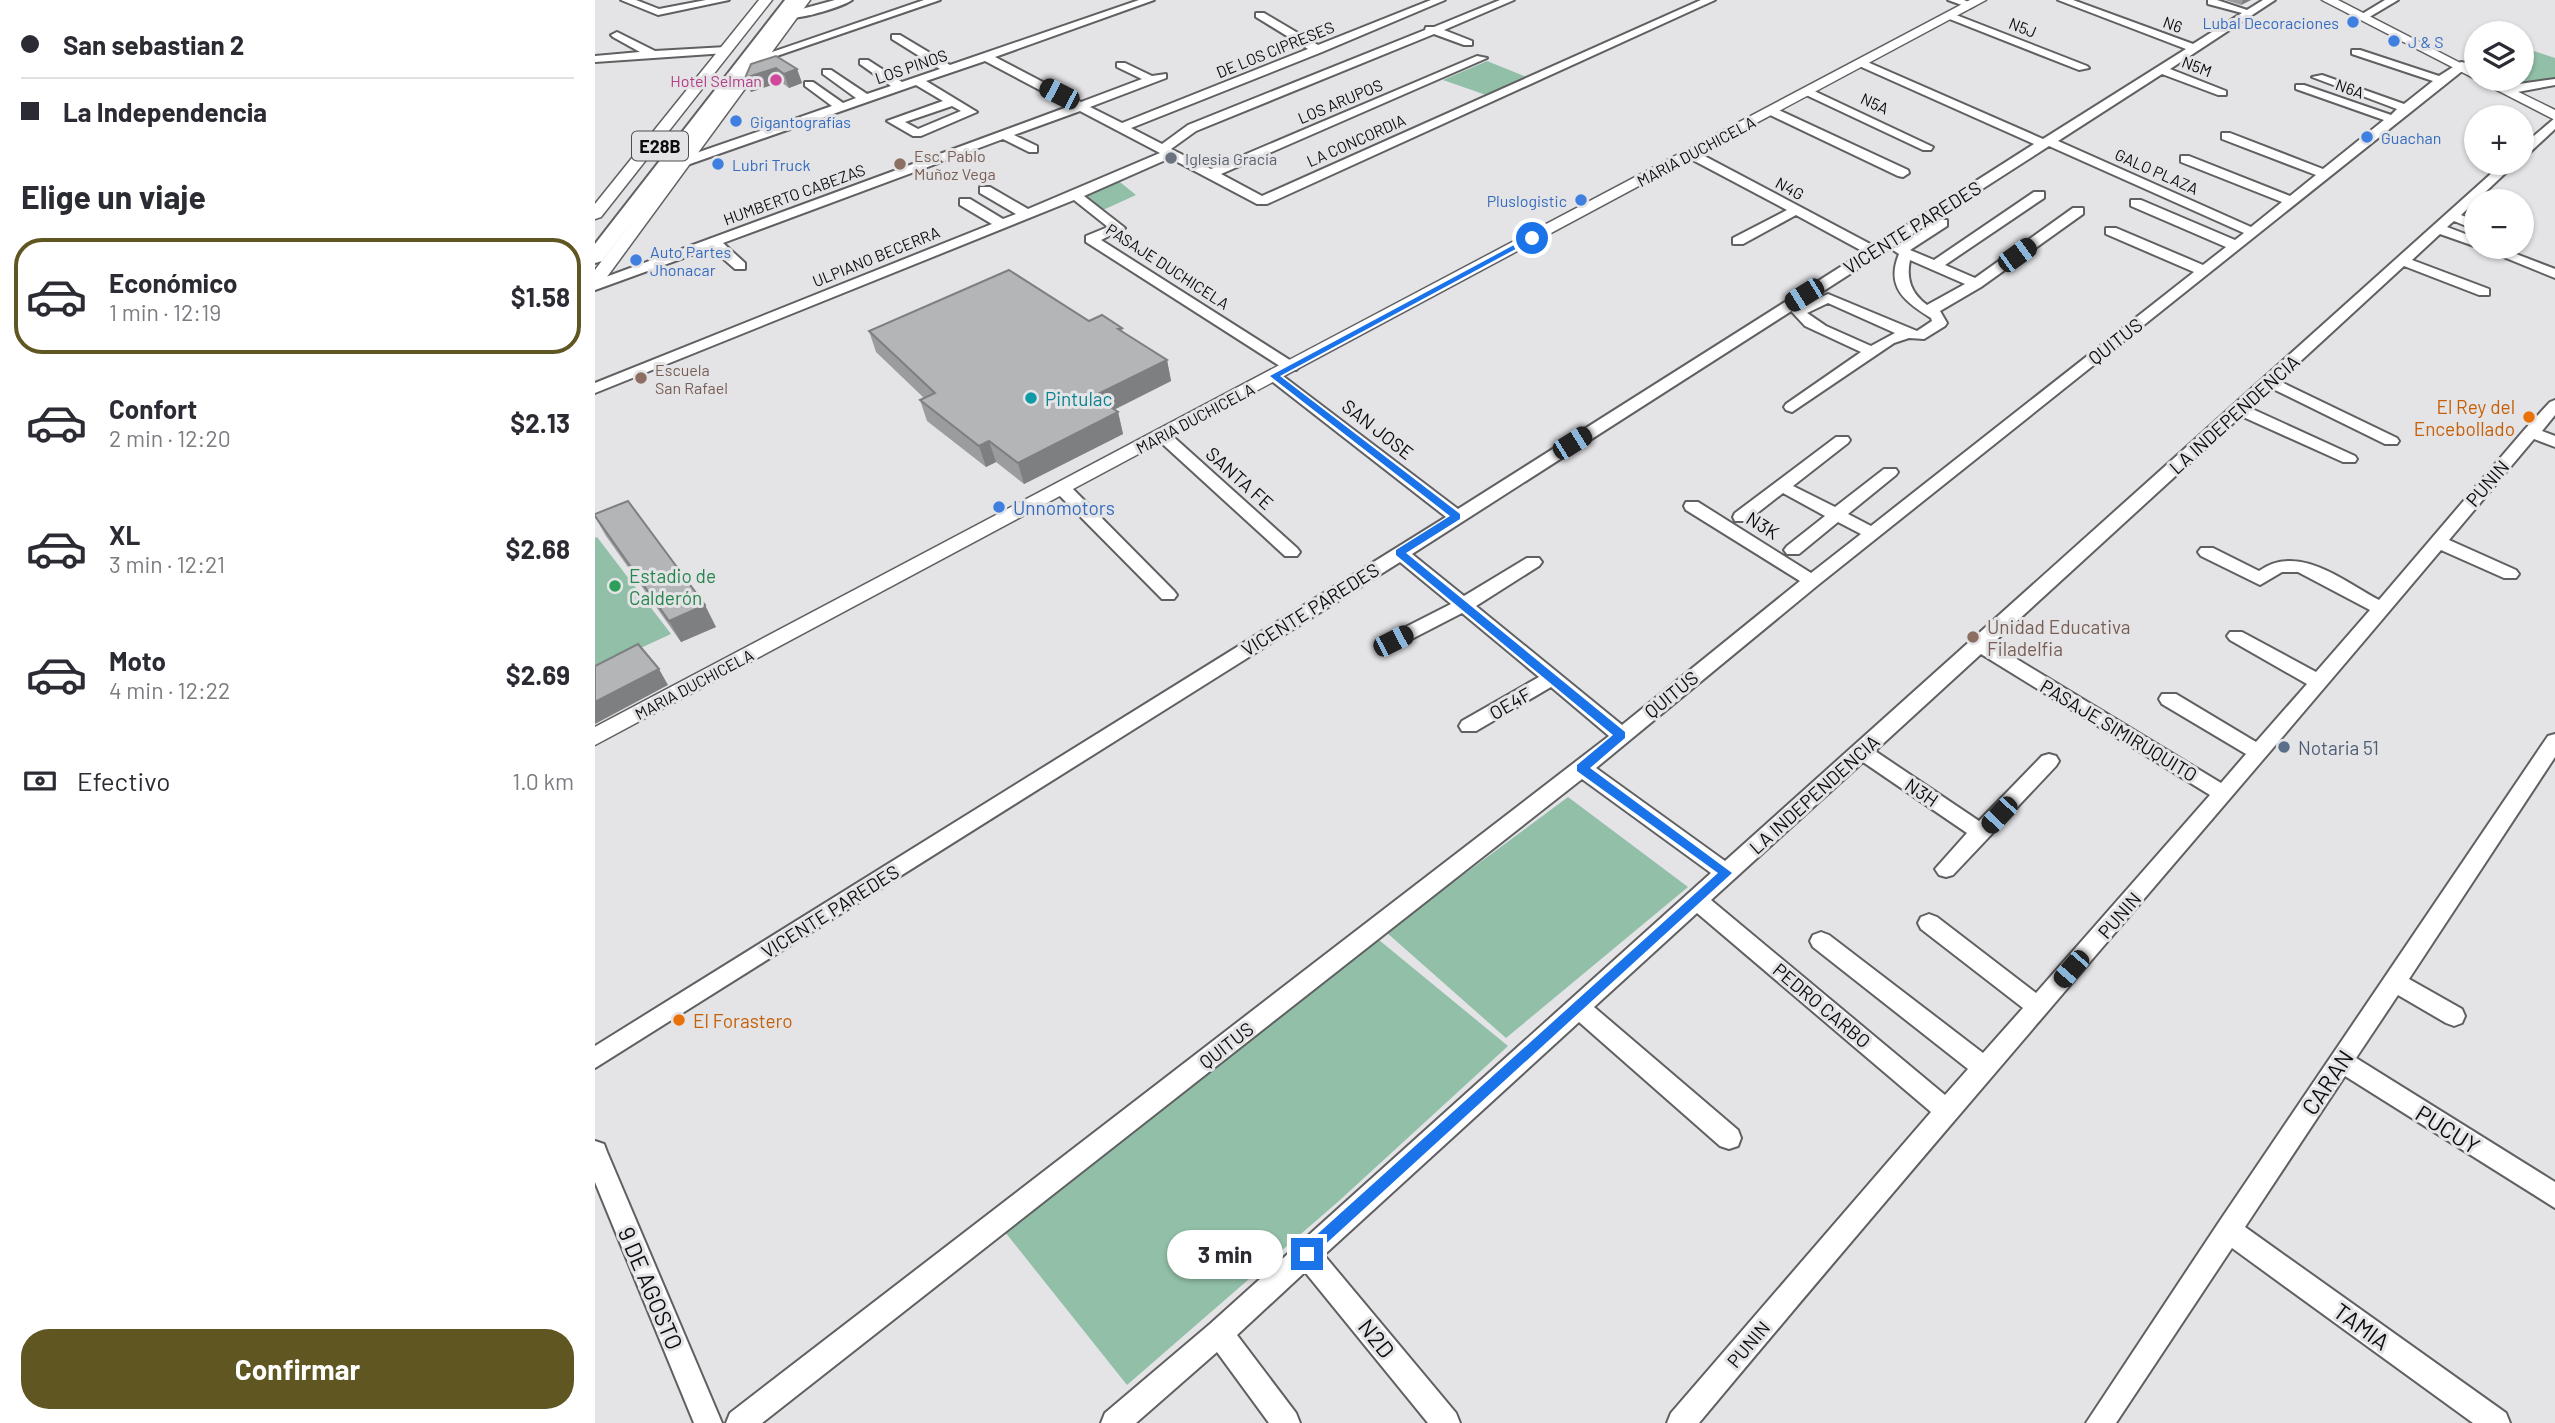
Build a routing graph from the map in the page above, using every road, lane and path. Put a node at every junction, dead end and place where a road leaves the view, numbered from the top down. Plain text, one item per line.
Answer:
1 (626, 0) edge
2 (724, 0) edge
3 (804, 0) edge
4 (847, 0) edge
5 (935, 0) edge
6 (1149, 0) edge
7 (1440, 0) edge
8 (1509, 0) edge
9 (1710, 0) edge
10 (2063, 0) edge
11 (2258, 0) edge
12 (2270, 0) edge
13 (2328, 0) edge
14 (2338, 0) edge
15 (2393, 0) edge
16 (2212, 2) dead end
17 (1964, 5) edge
18 (785, 8) edge
19 (2242, 10) junction
20 (761, 11) edge
21 (1260, 15) dead end
22 (2365, 16) junction
23 (1399, 17) junction
24 (1434, 30) junction
25 (618, 35) dead end
26 (896, 37) dead end
27 (1468, 43) dead end
28 (2193, 44) junction
29 (1318, 50) junction
30 (2356, 52) dead end
31 (653, 55) junction
32 (986, 57) junction
33 (761, 58) junction
34 (1481, 58) dead end
35 (595, 59) edge
36 (730, 62) junction
37 (864, 62) dead end
38 (1861, 63) junction
39 (2464, 66) edge
40 (1115, 67) dead end
41 (2083, 68) dead end
42 (2464, 68) edge
43 (2161, 69) junction
44 (950, 70) junction
45 (827, 72) dead end
46 (2318, 77) dead end
47 (2441, 80) junction
48 (917, 81) junction
49 (2555, 82) edge
50 (809, 83) dead end
51 (2534, 85) edge
52 (717, 87) junction
53 (901, 87) junction
54 (2299, 87) dead end
55 (931, 89) junction
56 (2506, 91) edge
57 (2516, 91) edge
58 (1808, 92) junction
59 (2222, 93) dead end
60 (866, 99) junction
61 (899, 101) dead end
62 (952, 102) junction
63 (1083, 106) junction
64 (841, 107) junction
65 (2405, 108) junction
66 (1772, 111) junction
67 (2555, 111) edge
68 (2555, 116) edge
69 (2391, 119) junction
70 (2555, 122) edge
71 (1122, 127) junction
72 (1004, 135) junction
73 (2226, 136) dead end
74 (2534, 142) edge
75 (2046, 143) junction
76 (1927, 147) dead end
77 (1033, 149) dead end
78 (1165, 152) junction
79 (1691, 154) junction
80 (2185, 159) dead end
81 (684, 162) junction
82 (1903, 173) dead end
83 (1211, 174) junction
84 (2325, 174) junction
85 (2498, 175) edge
86 (2007, 180) dead end
87 (985, 190) dead end
88 (1075, 195) junction
89 (2039, 195) dead end
90 (2292, 201) junction
91 (965, 202) dead end
92 (2136, 203) dead end
93 (1795, 211) junction
94 (2078, 211) dead end
95 (595, 214) edge
96 (1026, 214) junction
97 (2452, 216) junction
98 (2464, 221) edge
99 (1002, 224) junction
100 (2438, 228) junction
101 (595, 230) edge
102 (2111, 231) dead end
103 (2252, 232) junction
104 (2464, 238) edge
105 (713, 242) junction
106 (1738, 242) dead end
107 (2236, 246) junction
108 (1879, 247) junction
109 (1903, 252) junction
110 (595, 257) edge
111 (2517, 259) edge
112 (2403, 261) junction
113 (740, 266) dead end
114 (1935, 266) junction
115 (2204, 271) junction
116 (2555, 274) edge
117 (595, 283) edge
118 (1976, 284) junction
119 (2484, 292) dead end
120 (1930, 312) junction
121 (1908, 333) junction
122 (1874, 352) junction
123 (1291, 367) junction
124 (1274, 376) junction
125 (2270, 382) junction
126 (595, 388) edge
127 (2555, 405) edge
128 (1792, 407) dead end
129 (2240, 409) junction
130 (2531, 432) junction
131 (1162, 435) junction
132 (1842, 440) dead end
133 (2391, 441) dead end
134 (2555, 442) edge
135 (2349, 459) dead end
136 (1890, 472) dead end
137 (1781, 486) junction
138 (1062, 488) junction
139 (1692, 506) dead end
140 (1837, 515) junction
141 (1457, 517) junction
142 (1741, 517) dead end
143 (1871, 533) junction
144 (2437, 541) junction
145 (1793, 550) dead end
146 (1291, 552) dead end
147 (1399, 552) junction
148 (2207, 552) dead end
149 (1533, 562) dead end
150 (2510, 575) dead end
151 (1812, 581) junction
152 (1168, 594) dead end
153 (1462, 606) junction
154 (2381, 608) junction
155 (2237, 636) dead end
156 (1393, 641) dead end
157 (1980, 645) junction
158 (1551, 679) junction
159 (2317, 681) junction
160 (2169, 699) dead end
161 (1469, 726) dead end
162 (1621, 735) junction
163 (595, 737) edge
164 (2555, 741) edge
165 (1861, 751) junction
166 (2257, 751) junction
167 (2049, 761) dead end
168 (1582, 768) junction
169 (2222, 793) junction
170 (1982, 833) junction
171 (1946, 869) dead end
172 (1726, 873) junction
173 (1696, 900) junction
174 (1929, 923) dead end
175 (1821, 941) dead end
176 (2394, 982) junction
177 (2038, 1007) junction
178 (1579, 1008) junction
179 (2454, 1016) dead end
180 (595, 1058) edge
181 (2341, 1062) junction
182 (1984, 1068) junction
183 (1947, 1111) junction
184 (1729, 1139) dead end
185 (595, 1152) edge
186 (2555, 1196) edge
187 (2228, 1230) junction
188 (1307, 1254) junction
189 (1219, 1334) junction
190 (2106, 1421) edge
191 (708, 1423) edge
192 (740, 1423) edge
193 (1116, 1423) edge
194 (1286, 1423) edge
195 (1446, 1423) edge
196 (1681, 1423) edge
197 (2496, 1423) edge

1 - 2 street
3 - 18 main road
4 - 18 street
5 - 33 street
6 - 32 street, LOS PINOS
7 - 23 street, DE LOS CIPRESES
8 - 24 street, ULPIANO BECERRA
9 - 83 street, LA CONCORDIA
10 - 28 street, N6
11 - 19 street
12 - 28 street, VICENTE PAREDES
13 - 22 main road
14 - 22 main road
15 - 22 street
16 - 19 street
17 - 38 main road, MARIA DUCHICELA
17 - 41 street, N5J
18 - 20 highway, E28B
18 - 33 main road
18 - 36 highway, E28B
19 - 28 street
20 - 36 highway, E28B
21 - 29 street
22 - 39 main road
23 - 24 street
23 - 29 street, DE LOS CIPRESES
24 - 27 street
24 - 78 street, ULPIANO BECERRA
25 - 31 street
26 - 44 street
28 - 43 street, VICENTE PAREDES
29 - 71 street, DE LOS CIPRESES
30 - 47 street
31 - 35 street
31 - 36 street
32 - 44 street, LOS PINOS
32 - 63 street, LA CONCORDIA
33 - 81 main road
34 - 83 street, LOS ARUPOS
36 - 52 highway, E28B
36 - 95 main road
37 - 53 street
38 - 58 main road, MARIA DUCHICELA
38 - 75 street, GALO PLAZA
40 - 63 street, HUMBERTO CABEZAS
42 - 47 street, QUITUS
43 - 59 street, N5M
43 - 75 street, VICENTE PAREDES
44 - 48 street, LOS PINOS
45 - 60 street
46 - 65 street
47 - 65 street, QUITUS
48 - 53 street, LOS PINOS
48 - 55 street
49 - 51 street
50 - 64 street
52 - 101 highway, E28B
52 - 110 highway, E28B
53 - 60 street, LOS PINOS
54 - 69 street, N6A
55 - 61 street
55 - 62 street
56 - 68 main road
57 - 67 main road
58 - 66 main road, MARIA DUCHICELA
58 - 76 street, N5A
60 - 64 street, LOS PINOS
62 - 62 street
63 - 71 street, LA CONCORDIA
63 - 72 street, HUMBERTO CABEZAS
64 - 81 street, LOS PINOS
65 - 69 street, QUITUS
66 - 79 main road, MARIA DUCHICELA
66 - 82 street
69 - 84 street, QUITUS
70 - 74 street
71 - 78 street, LA CONCORDIA
72 - 77 street
72 - 105 street, HUMBERTO CABEZAS
73 - 84 street
75 - 103 street, GALO PLAZA
75 - 108 street, VICENTE PAREDES
78 - 83 street, LA CONCORDIA
78 - 88 street, ULPIANO BECERRA
79 - 93 street, N4G
79 - 123 main road, MARIA DUCHICELA
80 - 90 street
81 - 117 main road
84 - 90 street, QUITUS
85 - 97 street, LA INDEPENDENCIA
86 - 109 street
87 - 96 street
88 - 96 street, ULPIANO BECERRA
88 - 123 street, PASAJE DUCHICELA
89 - 114 street
90 - 103 street, QUITUS
91 - 99 street
92 - 107 street
93 - 106 street
93 - 108 street, N4G
94 - 118 street
96 - 99 street, ULPIANO BECERRA
97 - 98 street
97 - 100 street, LA INDEPENDENCIA
99 - 126 street, ULPIANO BECERRA
100 - 104 street
100 - 112 street, LA INDEPENDENCIA
102 - 115 street
103 - 107 street, QUITUS
105 - 113 street
105 - 117 street, HUMBERTO CABEZAS
107 - 115 street, QUITUS
108 - 109 street, N4G
108 - 141 street, VICENTE PAREDES
109 - 114 street, N4G
109 - 120 street
111 - 116 street
112 - 119 street
112 - 125 street, LA INDEPENDENCIA
114 - 118 street, N4G
115 - 143 street, QUITUS
118 - 120 street
120 - 121 street
121 - 122 street
121 - 122 street
122 - 128 street
123 - 124 main road, MARIA DUCHICELA
124 - 131 main road, MARIA DUCHICELA
124 - 141 street, SAN JOSE
125 - 129 street, LA INDEPENDENCIA
125 - 133 street
127 - 130 street, PUNIN
129 - 135 street
129 - 157 street, LA INDEPENDENCIA
130 - 134 street
130 - 144 street, PUNIN
131 - 138 main road, MARIA DUCHICELA
131 - 146 street, SANTA FE
132 - 137 street
136 - 140 street
137 - 140 street
137 - 142 street
138 - 152 street
138 - 163 main road, MARIA DUCHICELA
139 - 151 street, N3K
140 - 143 street
140 - 145 street
141 - 147 street, VICENTE PAREDES
143 - 151 street, QUITUS
144 - 150 street
144 - 154 street, PUNIN
147 - 153 street
147 - 180 street, VICENTE PAREDES
148 - 154 street
149 - 153 street
151 - 162 street, QUITUS
153 - 156 street
153 - 158 street
154 - 159 street, PUNIN
155 - 159 street
157 - 165 street, LA INDEPENDENCIA
157 - 169 street, PASAJE SIMIRUQUITO
158 - 161 street, OE4F
158 - 162 street
159 - 166 street, PUNIN
160 - 166 street
162 - 168 street, QUITUS
164 - 176 street, CARAN
165 - 170 street, N3H
165 - 172 street, LA INDEPENDENCIA
166 - 169 street, PUNIN
167 - 170 street
168 - 172 street
168 - 192 street, QUITUS
169 - 177 street, PUNIN
170 - 171 street
172 - 173 street, LA INDEPENDENCIA
173 - 178 street, LA INDEPENDENCIA
173 - 183 street, PEDRO CARBO
174 - 177 street
175 - 182 street
176 - 179 street
176 - 181 street, CARAN
177 - 182 street, PUNIN
178 - 184 street
178 - 188 street, LA INDEPENDENCIA
181 - 186 street, PUCUY
181 - 187 street, CARAN
182 - 183 street, PUNIN
183 - 196 street, PUNIN
185 - 191 street, 9 DE AGOSTO
187 - 190 street, CARAN
187 - 197 street, TAMIA
188 - 189 street, LA INDEPENDENCIA
188 - 195 street, N2D
189 - 193 street, LA INDEPENDENCIA
189 - 194 street

